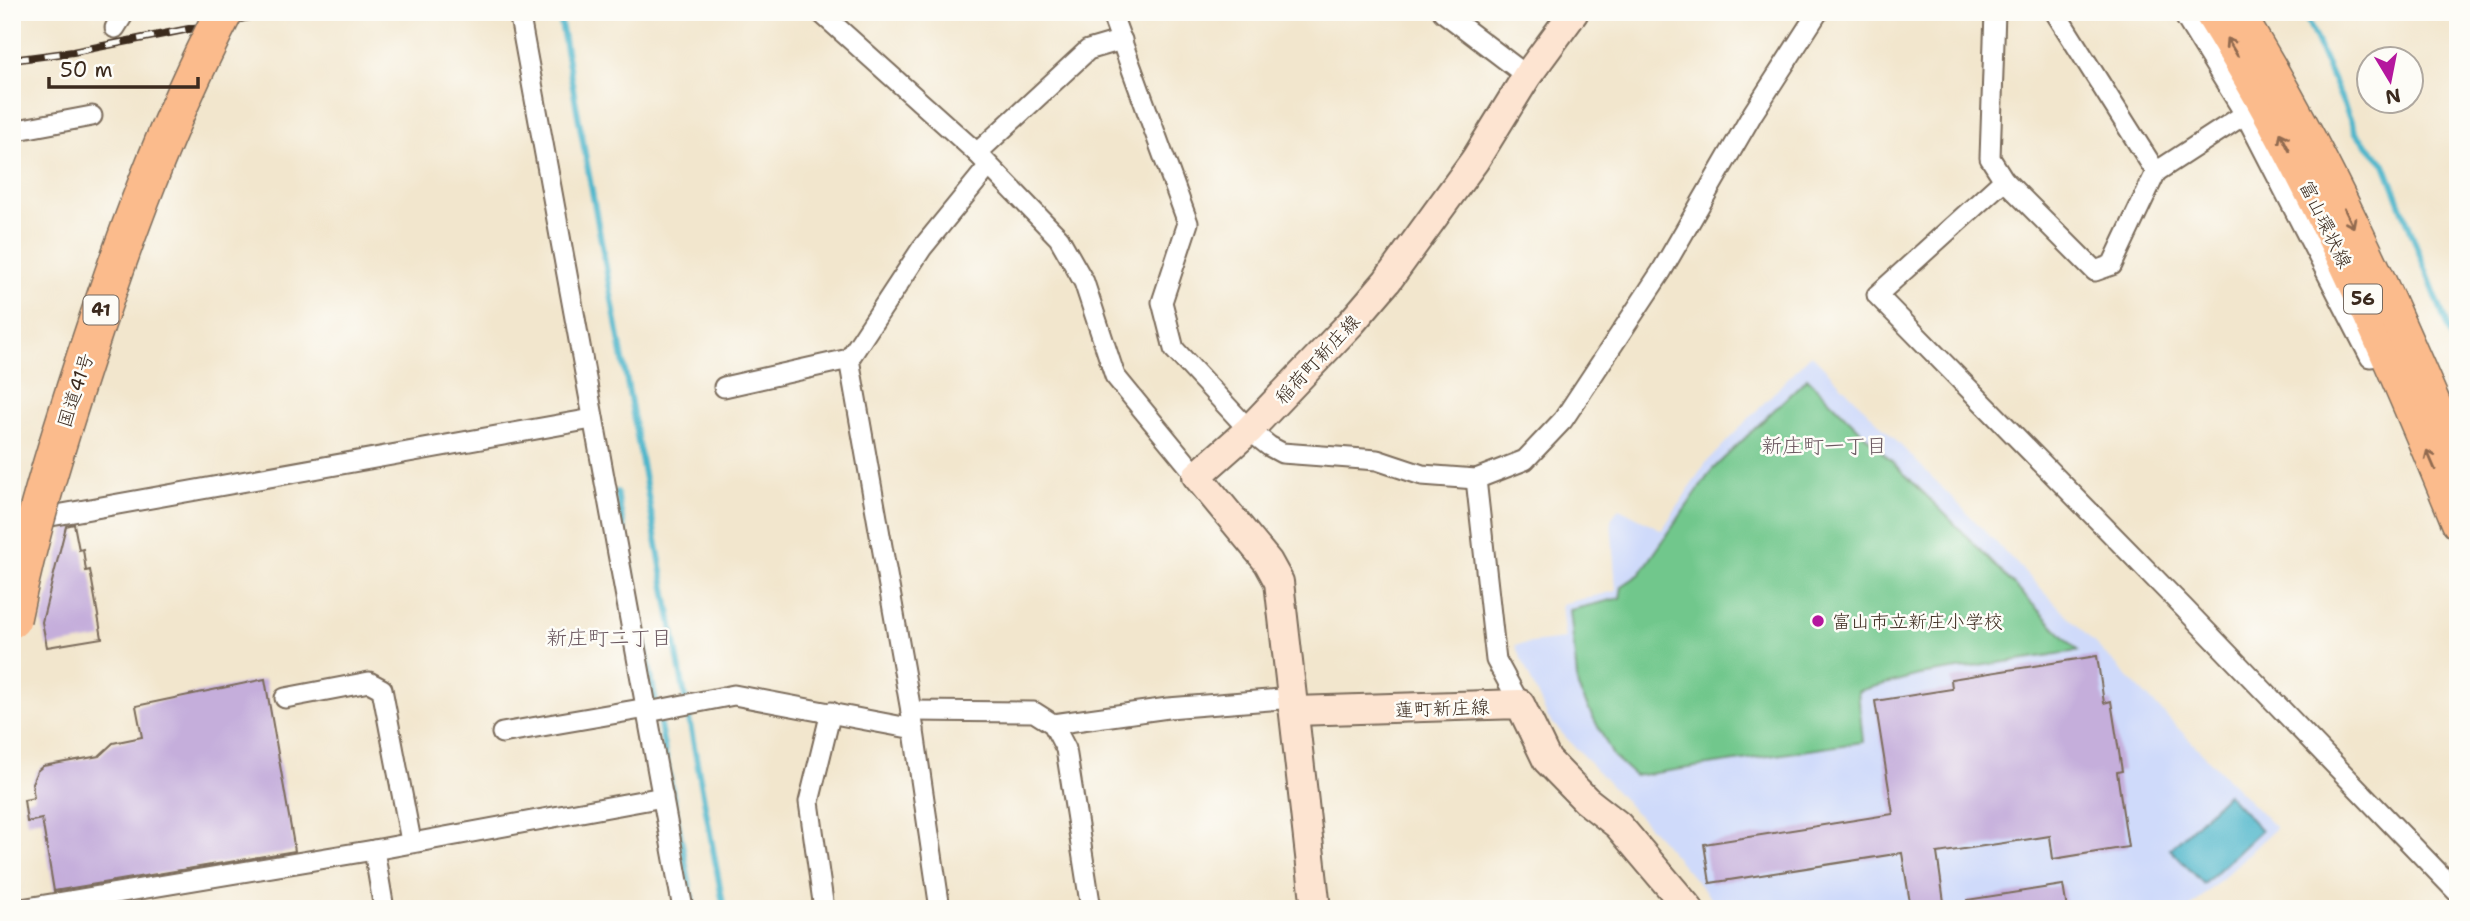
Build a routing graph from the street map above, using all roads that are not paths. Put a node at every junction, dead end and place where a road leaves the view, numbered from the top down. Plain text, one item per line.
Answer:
1 (202, 12) edge
2 (224, 12) edge
3 (519, 12) edge
4 (820, 12) edge
5 (1111, 12) edge
6 (1443, 12) edge
7 (1574, 12) edge
8 (1818, 12) edge
9 (1995, 12) edge
10 (2055, 12) edge
11 (2182, 12) edge
12 (2210, 12) edge
13 (2236, 12) edge
14 (1122, 40) junction
15 (1527, 76) junction
16 (2264, 76) junction
17 (2245, 114) junction
18 (92, 116) dead end
19 (12, 131) edge
20 (982, 160) junction
21 (2156, 172) junction
22 (2004, 180) junction
23 (2388, 355) junction
24 (849, 359) junction
25 (723, 387) dead end
26 (592, 419) junction
27 (1250, 430) junction
28 (2458, 459) edge
29 (1197, 476) junction
30 (1476, 479) junction
31 (12, 523) edge
32 (2458, 523) edge
33 (12, 530) edge
34 (12, 619) edge
35 (285, 698) dead end
36 (1294, 704) junction
37 (1520, 704) junction
38 (650, 711) junction
39 (831, 712) junction
40 (912, 720) junction
41 (1053, 724) junction
42 (502, 733) dead end
43 (663, 797) junction
44 (411, 841) junction
45 (374, 850) junction
46 (2458, 892) edge
47 (21, 909) edge
48 (384, 909) edge
49 (683, 909) edge
50 (824, 909) edge
51 (940, 909) edge
52 (1091, 909) edge
53 (1316, 909) edge
54 (1689, 909) edge

1 - 33 highway, 国道41号 / 41
2 - 34 highway, 国道41号 / 41, bridge
3 - 26 street
4 - 20 street
5 - 14 street
6 - 15 street
7 - 15 main road, 稲荷町新庄線
8 - 30 street
9 - 22 street
10 - 21 street
11 - 17 street
16 -> 12 main road, 富山環状線 / 56
13 - 16 main road, 富山環状線 / 56
14 - 20 street
14 - 27 street
15 - 27 main road, 稲荷町新庄線
23 -> 16 main road, 富山環状線 / 56
16 -> 28 main road, 富山環状線 / 56
17 - 21 street
17 - 23 street
18 - 19 street
20 - 24 street
20 - 29 street
21 - 22 street
22 - 46 street
32 -> 23 main road, 富山環状線 / 56
24 - 25 street
24 - 40 street
26 - 31 street
26 - 38 street
27 - 29 main road, 稲荷町新庄線
27 - 30 street
29 - 36 main road
30 - 37 street
35 - 44 street
36 - 37 main road, 蓮町新庄線
36 - 41 street
36 - 53 main road
37 - 54 main road
38 - 39 street
38 - 42 street
38 - 43 street
39 - 40 street
39 - 50 street
40 - 41 street
40 - 51 street
41 - 52 street
43 - 44 street
43 - 49 street
44 - 45 street
45 - 47 street
45 - 48 street

